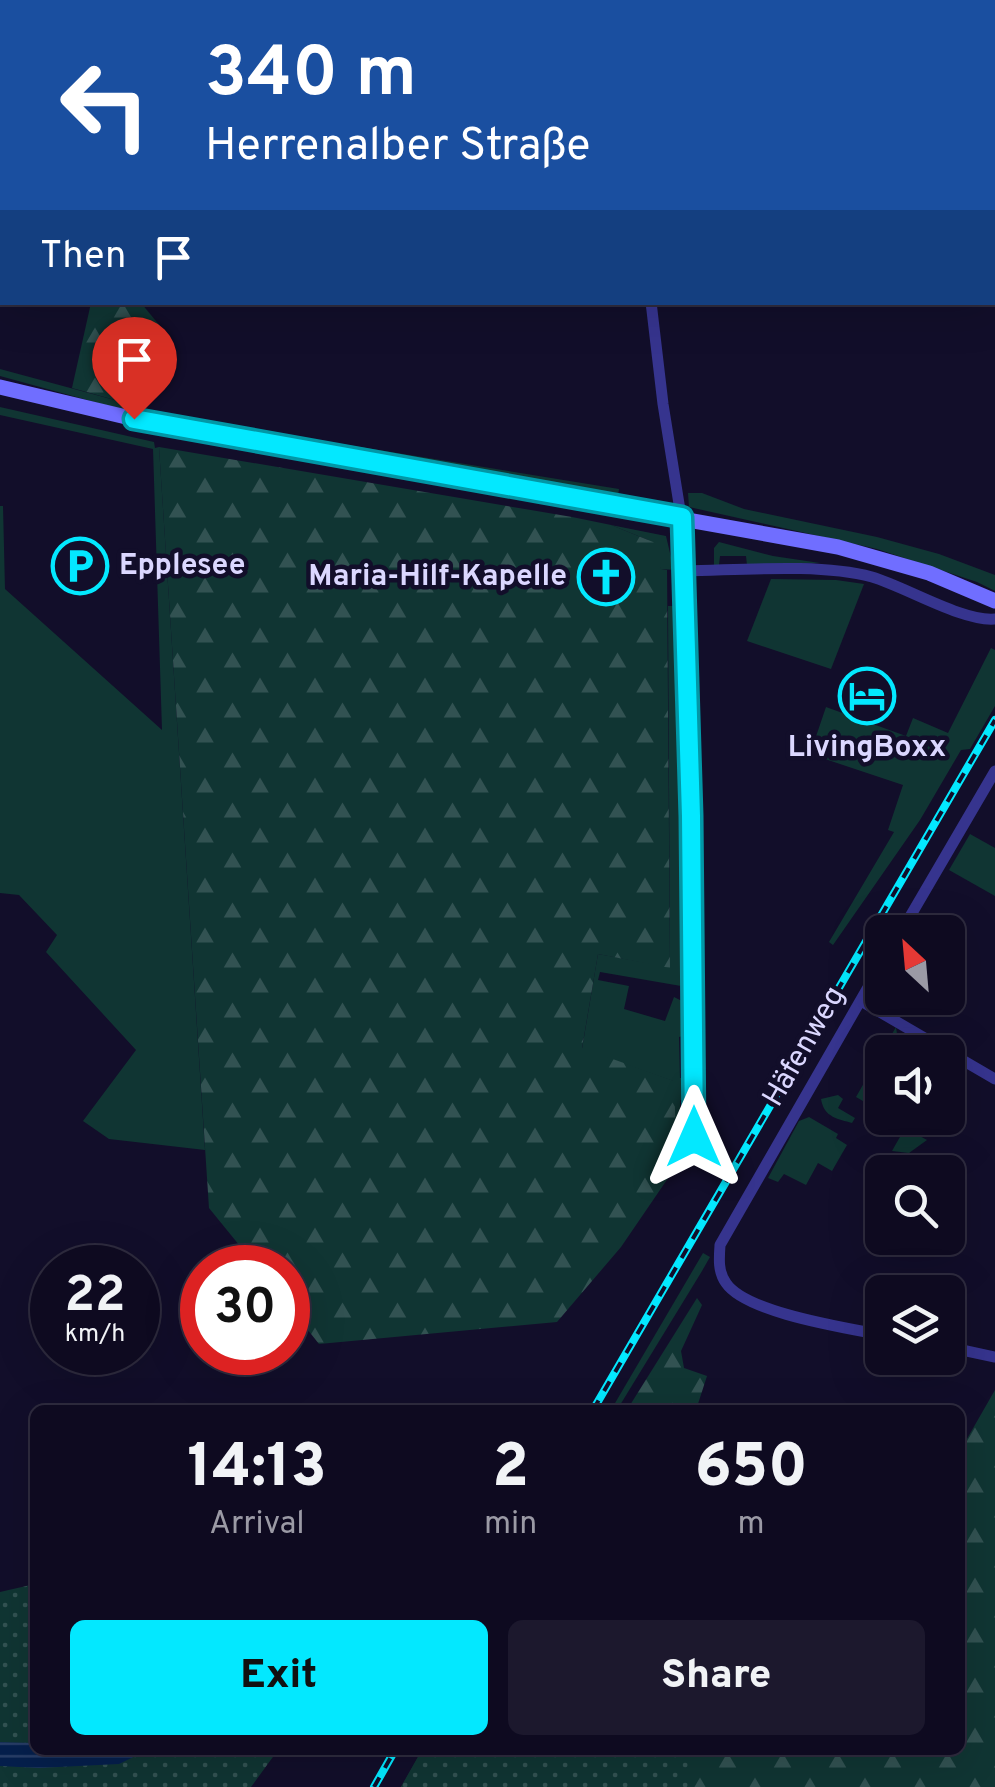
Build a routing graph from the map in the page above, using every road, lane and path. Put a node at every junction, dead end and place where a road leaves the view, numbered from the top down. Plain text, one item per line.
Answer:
1 (651, 305) edge
2 (3, 385) edge
3 (682, 517) junction
4 (686, 570) junction
5 (995, 602) edge
6 (993, 620) edge
7 (995, 771) edge
8 (911, 915) edge
9 (865, 994) edge
10 (861, 1001) junction
11 (995, 1079) edge
12 (694, 1137) dead end
13 (865, 1331) edge
14 (965, 1351) edge
15 (995, 1357) edge

1 - 3 street
2 - 3 main road
3 - 4 street
3 - 5 main road
4 - 6 street
4 - 12 street
7 - 8 street
9 - 10 street, Häfenweg
10 - 11 street
10 - 13 street, Häfenweg
14 - 15 street

